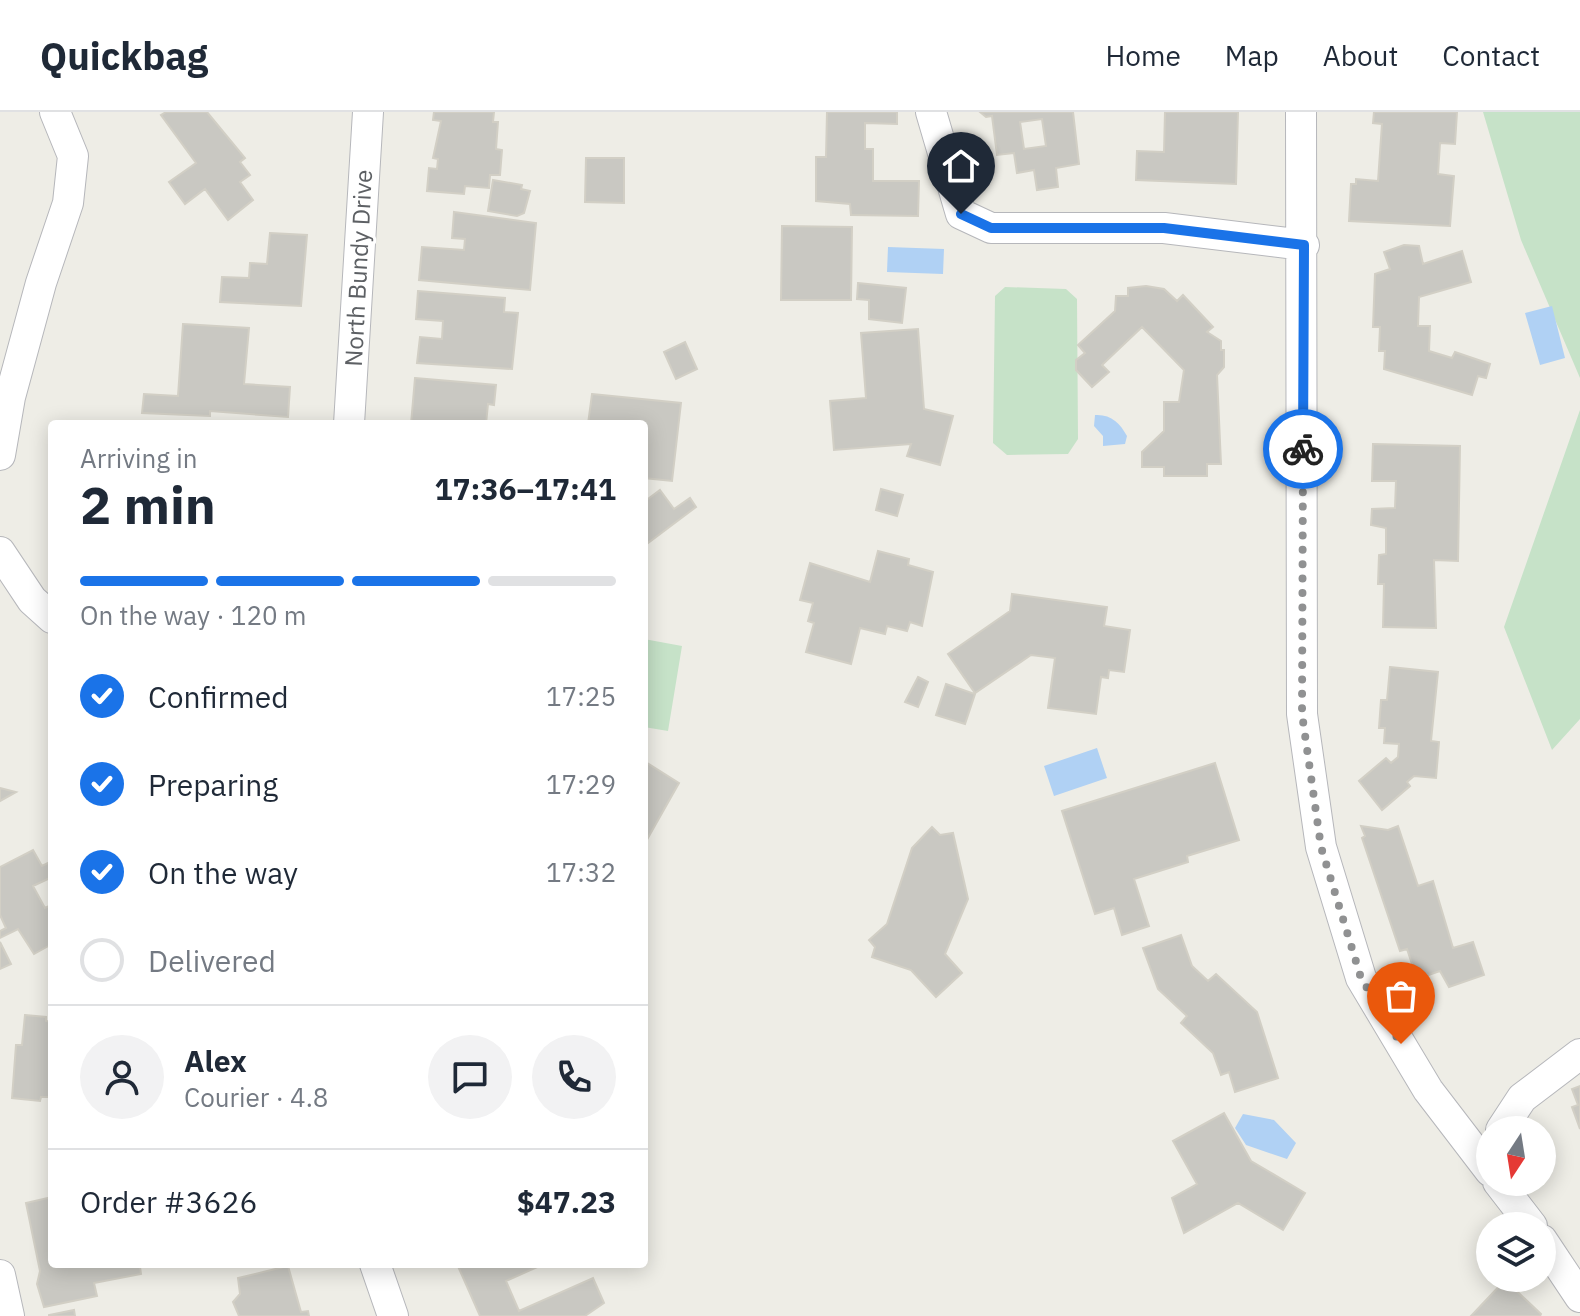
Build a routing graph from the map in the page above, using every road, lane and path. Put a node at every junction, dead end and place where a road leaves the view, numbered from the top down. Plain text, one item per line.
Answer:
1 (55, 112) edge
2 (368, 112) edge
3 (931, 112) edge
4 (1301, 112) edge
5 (1304, 245) junction
6 (349, 420) edge
7 (0, 455) edge
8 (0, 552) edge
9 (48, 614) edge
10 (1580, 1054) edge
11 (1510, 1116) edge
12 (1476, 1147) edge
13 (1556, 1261) edge
14 (376, 1268) edge
15 (0, 1275) edge
16 (1580, 1297) edge
17 (9, 1316) edge
18 (393, 1316) edge

1 - 7 street
2 - 6 street, North Bundy Drive
3 - 5 street
4 - 5 street
5 - 12 street
8 - 9 street
10 - 11 street
13 - 16 street
14 - 18 street
15 - 17 street

